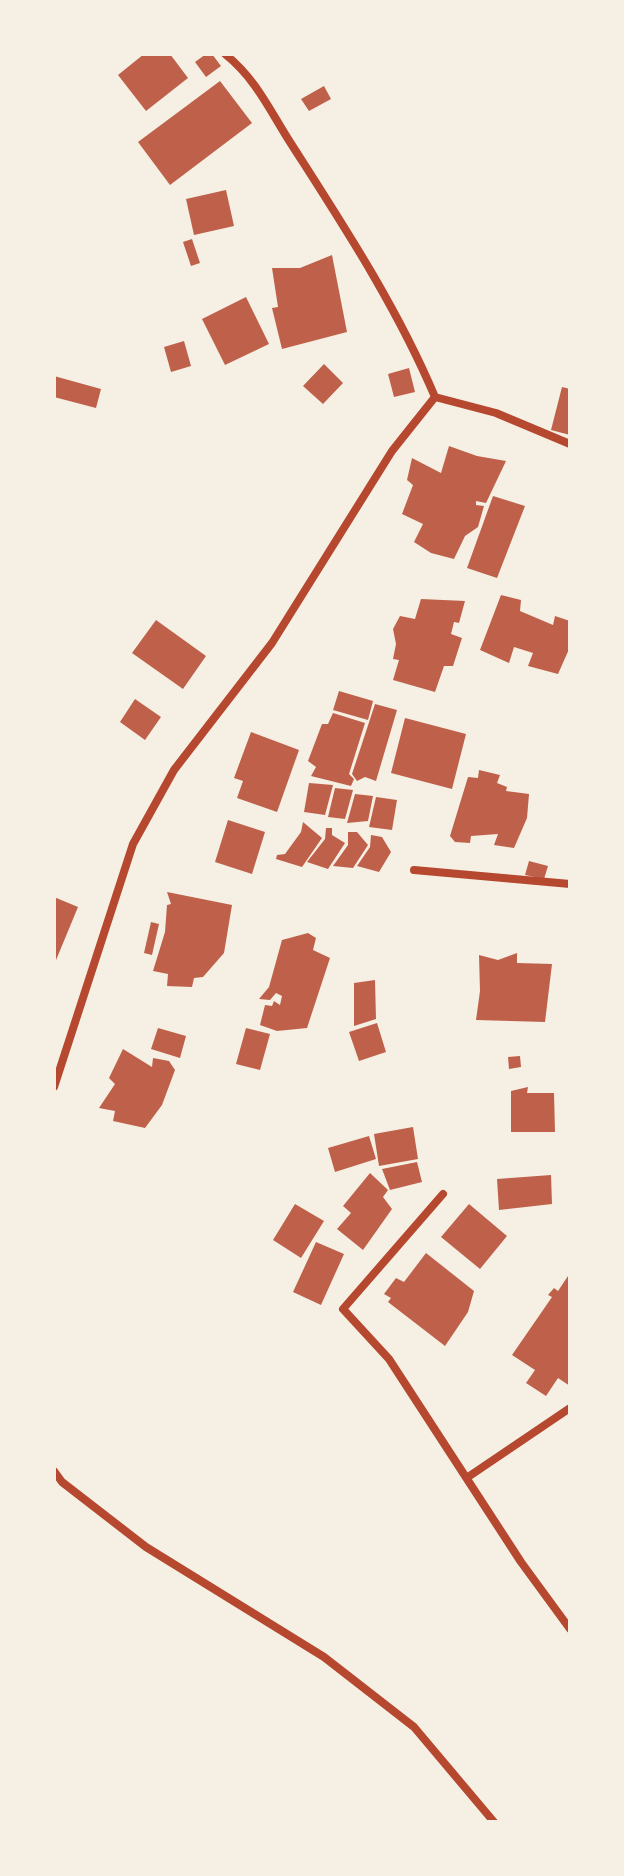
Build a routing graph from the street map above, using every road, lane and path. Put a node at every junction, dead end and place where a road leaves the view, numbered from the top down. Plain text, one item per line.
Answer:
1 (225, 54) edge
2 (435, 397) junction
3 (570, 444) edge
4 (414, 870) dead end
5 (570, 884) edge
6 (54, 1087) edge
7 (443, 1194) dead end
8 (570, 1408) edge
9 (54, 1471) edge
10 (468, 1477) junction
11 (570, 1629) edge
12 (494, 1822) edge

1 - 2 street
2 - 3 street
2 - 6 street
4 - 5 street
7 - 10 street
8 - 10 street
9 - 12 street
10 - 11 street

